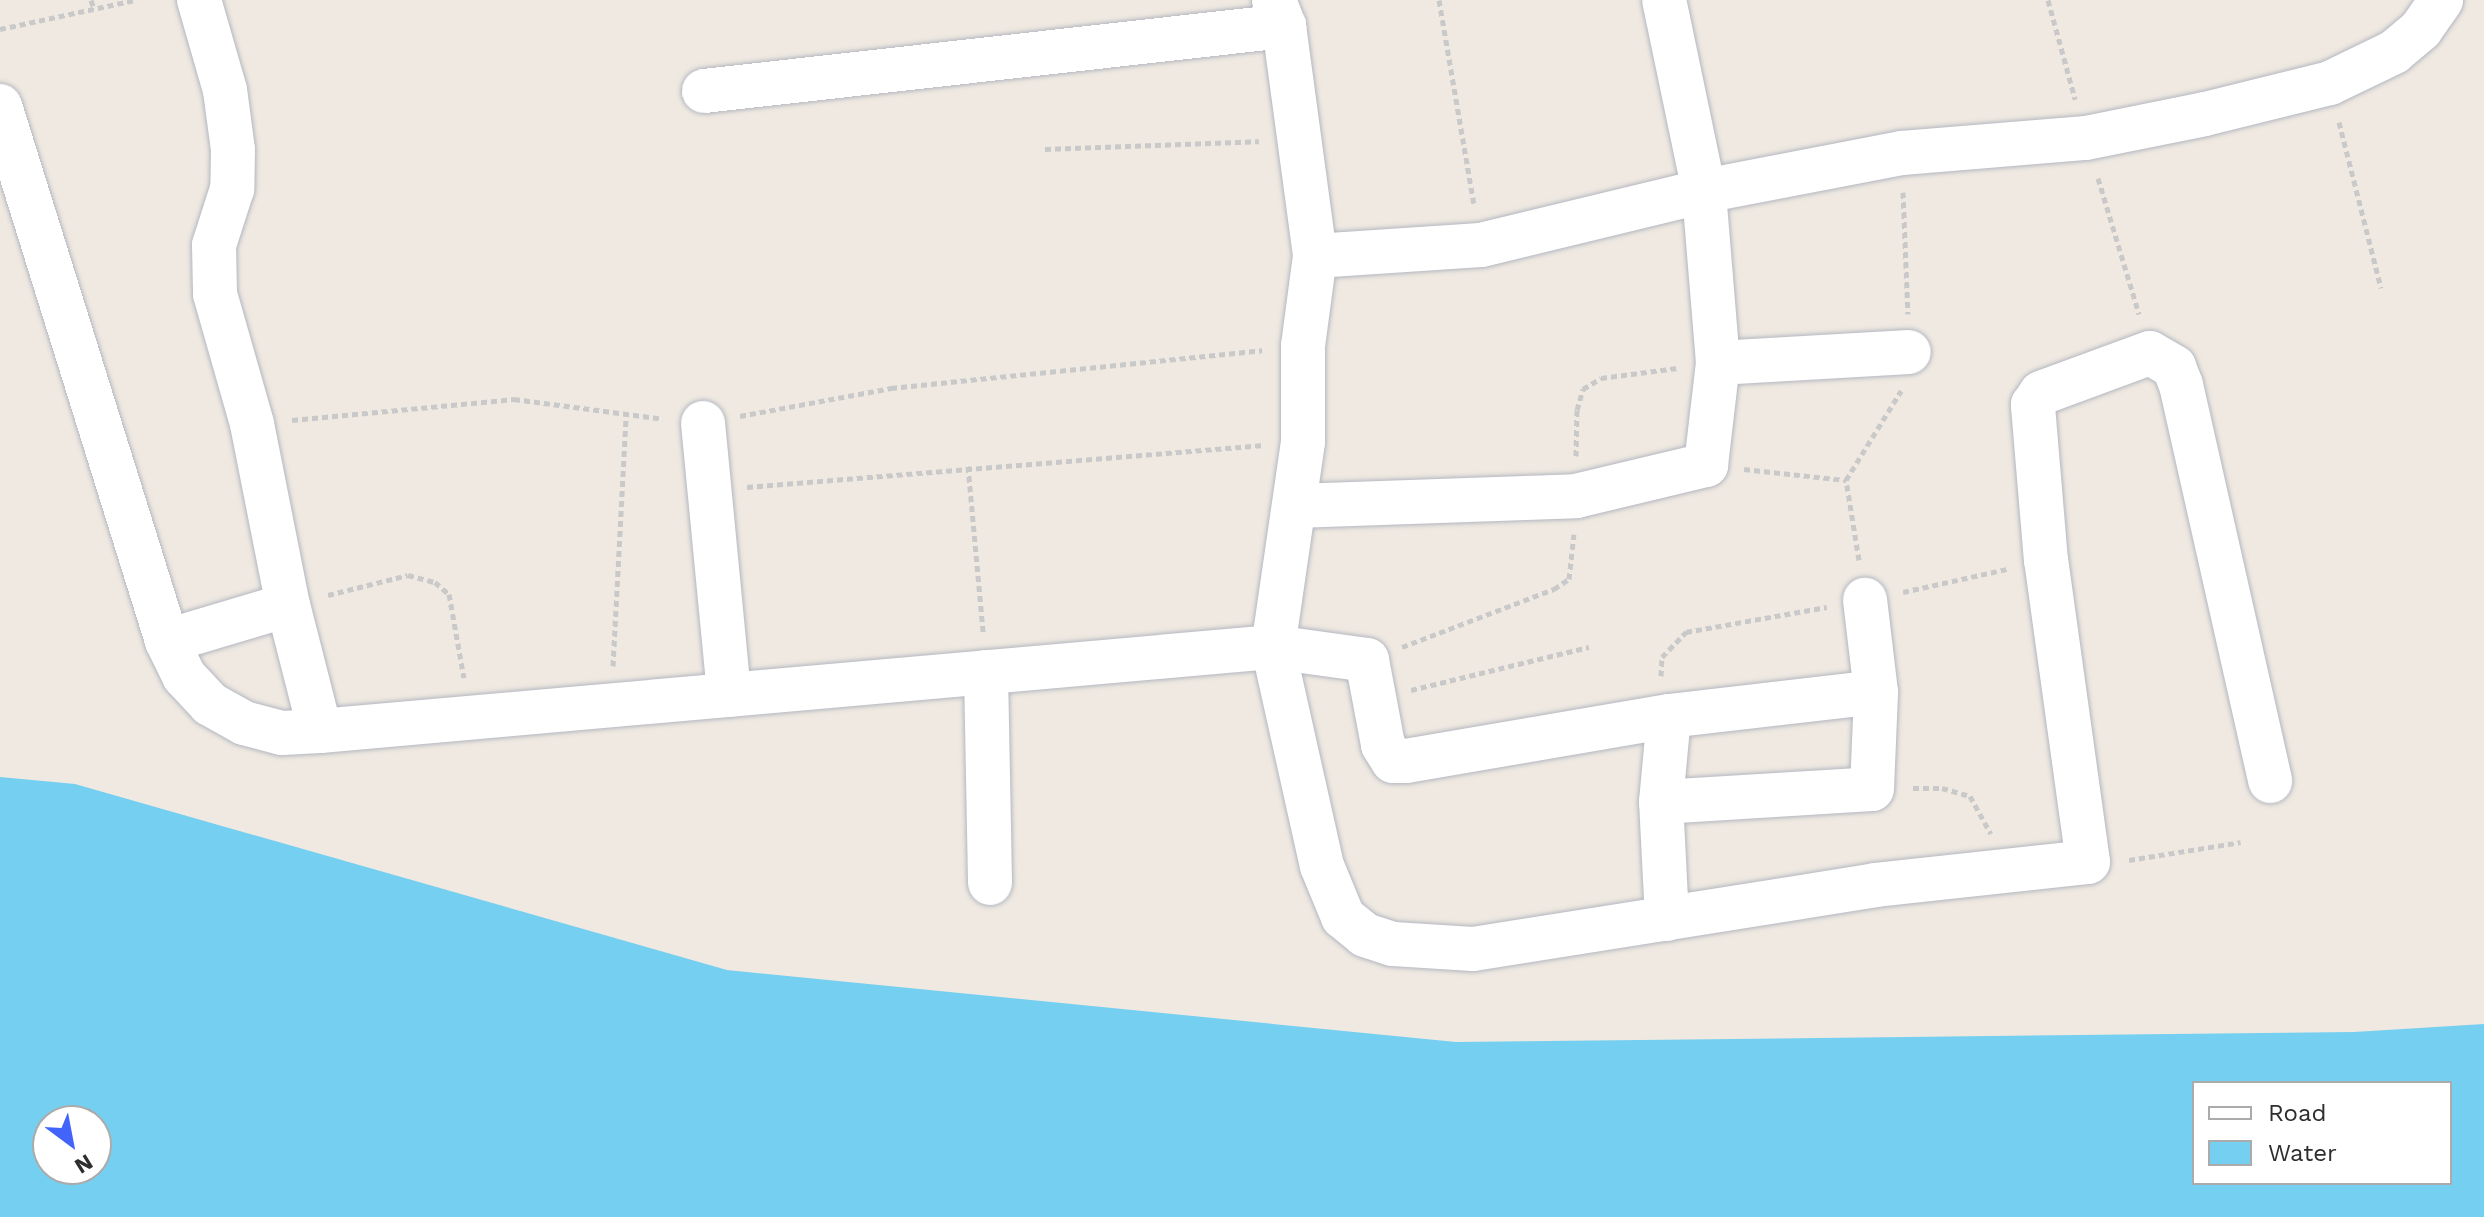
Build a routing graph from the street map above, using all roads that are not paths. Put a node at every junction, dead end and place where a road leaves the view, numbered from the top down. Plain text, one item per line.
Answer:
1 (199, 0) edge
2 (1664, 0) edge
3 (2441, 0) edge
4 (1279, 13) edge
5 (704, 91) dead end
6 (0, 106) edge
7 (1704, 191) junction
8 (1315, 256) junction
9 (1909, 352) road end
10 (1718, 363) junction
11 (703, 423) road end
12 (1295, 506) junction
13 (1865, 600) road end
14 (288, 605) junction
15 (167, 641) junction
16 (1273, 647) junction
17 (986, 672) junction
18 (1876, 692) junction
19 (729, 695) junction
20 (1669, 716) junction
21 (320, 731) junction
22 (2270, 781) dead end
23 (1661, 802) junction
24 (990, 883) dead end
25 (1667, 919) junction

1 - 14 street
2 - 7 street
3 - 7 street
4 - 5 street
4 - 8 street
6 - 15 street
7 - 8 street
7 - 10 street
8 - 12 street
9 - 10 street
10 - 12 street
11 - 19 street
12 - 16 street
13 - 18 street
14 - 15 street
14 - 21 street
15 - 21 street
16 - 17 street
16 - 20 street
16 - 25 street
17 - 19 street
17 - 24 street
18 - 20 street
18 - 23 street
19 - 21 street
20 - 23 street
22 - 25 street
23 - 25 street

